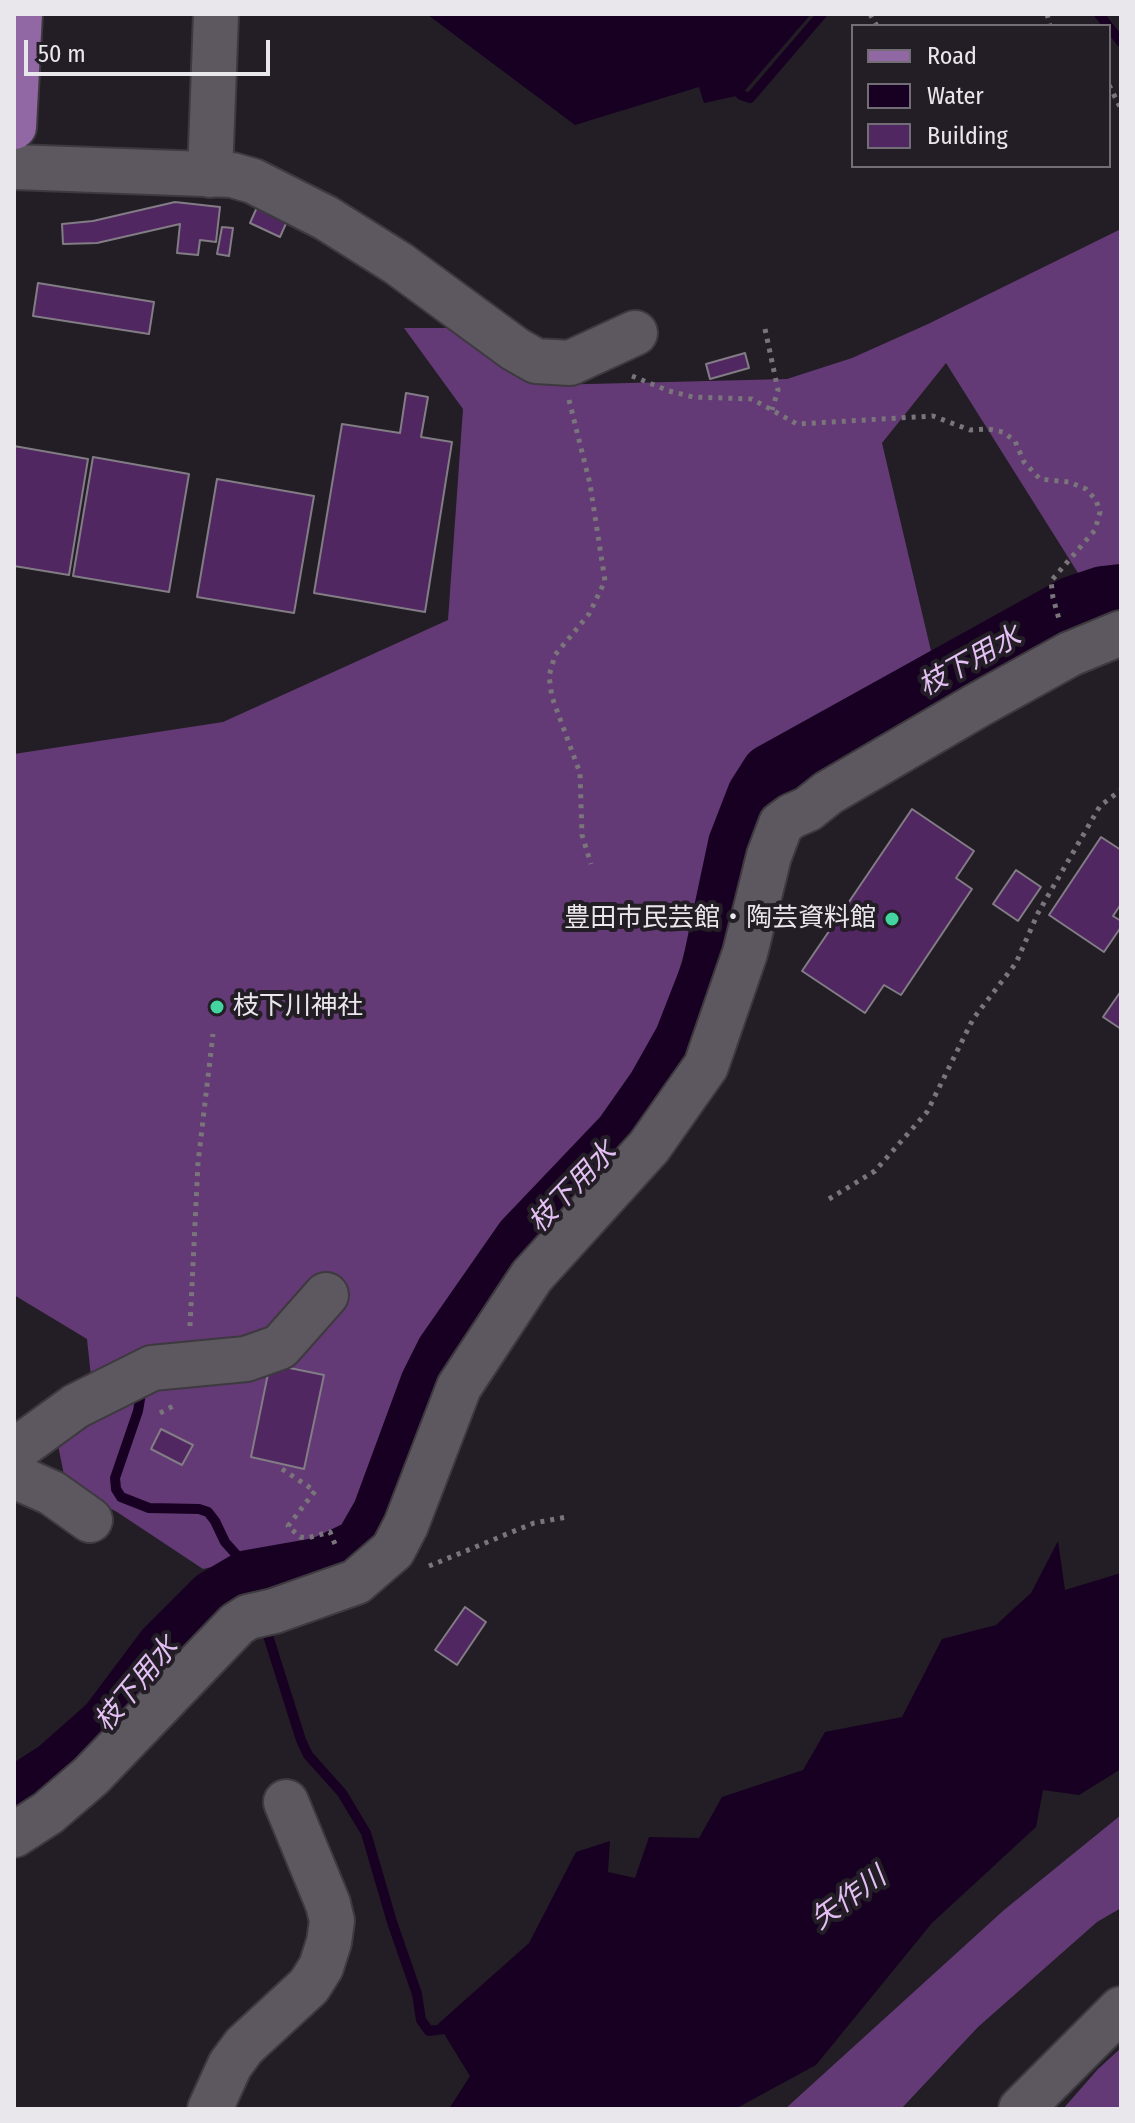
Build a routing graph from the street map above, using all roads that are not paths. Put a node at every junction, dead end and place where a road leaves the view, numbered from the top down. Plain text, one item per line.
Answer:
1 (20, 14) edge
2 (216, 14) edge
3 (14, 127) edge
4 (14, 167) edge
5 (210, 175) junction
6 (630, 353) road end
7 (1121, 633) edge
8 (326, 1295) dead end
9 (14, 1451) edge
10 (14, 1476) edge
11 (90, 1520) dead end
12 (286, 1802) dead end
13 (14, 1835) edge
14 (1121, 2009) edge
15 (210, 2109) edge
16 (1021, 2109) edge

1 - 3 main road
2 - 5 street
4 - 5 street
5 - 6 street
7 - 13 street
8 - 9 street
10 - 11 street
12 - 15 street
14 - 16 street

